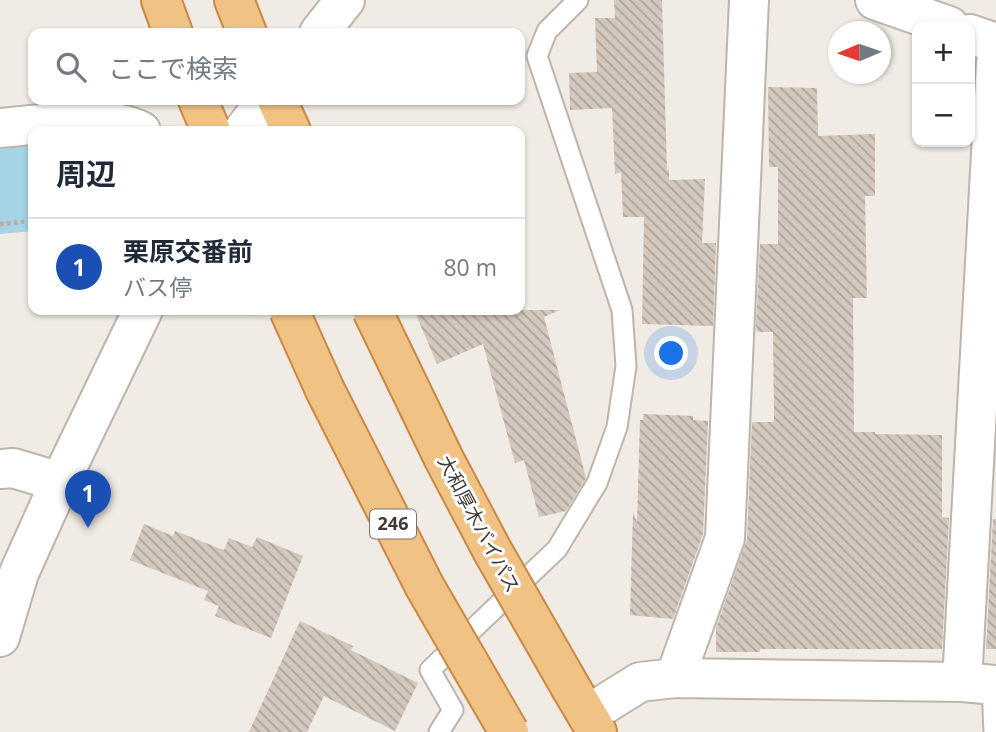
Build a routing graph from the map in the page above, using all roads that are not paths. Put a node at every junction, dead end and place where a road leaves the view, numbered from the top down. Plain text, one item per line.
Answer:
1 (160, 0) edge
2 (234, 0) edge
3 (345, 0) edge
4 (578, 0) edge
5 (749, 0) edge
6 (875, 0) edge
7 (935, 21) edge
8 (171, 28) edge
9 (245, 28) edge
10 (323, 28) edge
11 (975, 36) edge
12 (996, 43) edge
13 (996, 62) edge
14 (200, 105) edge
15 (263, 105) edge
16 (279, 105) edge
17 (124, 126) edge
18 (209, 126) edge
19 (247, 126) edge
20 (288, 126) edge
21 (0, 128) edge
22 (141, 315) edge
23 (291, 315) edge
24 (374, 315) edge
25 (0, 469) edge
26 (60, 482) junction
27 (0, 636) edge
28 (676, 678) junction
29 (983, 684) edge
30 (585, 712) edge
31 (439, 732) edge
32 (509, 732) edge
33 (993, 732) edge

1 - 8 highway
2 - 9 highway
3 - 10 street
4 - 31 lane
5 - 28 street
6 - 7 street
11 - 12 street
13 - 29 street
14 - 18 highway
15 - 19 street
16 - 20 highway
17 - 21 street
22 - 26 street
23 - 32 highway, 246, bridge
24 - 30 highway, 大和厚木バイパス, bridge
25 - 26 street
26 - 27 street
28 - 29 street
28 - 30 street
29 - 33 lane

